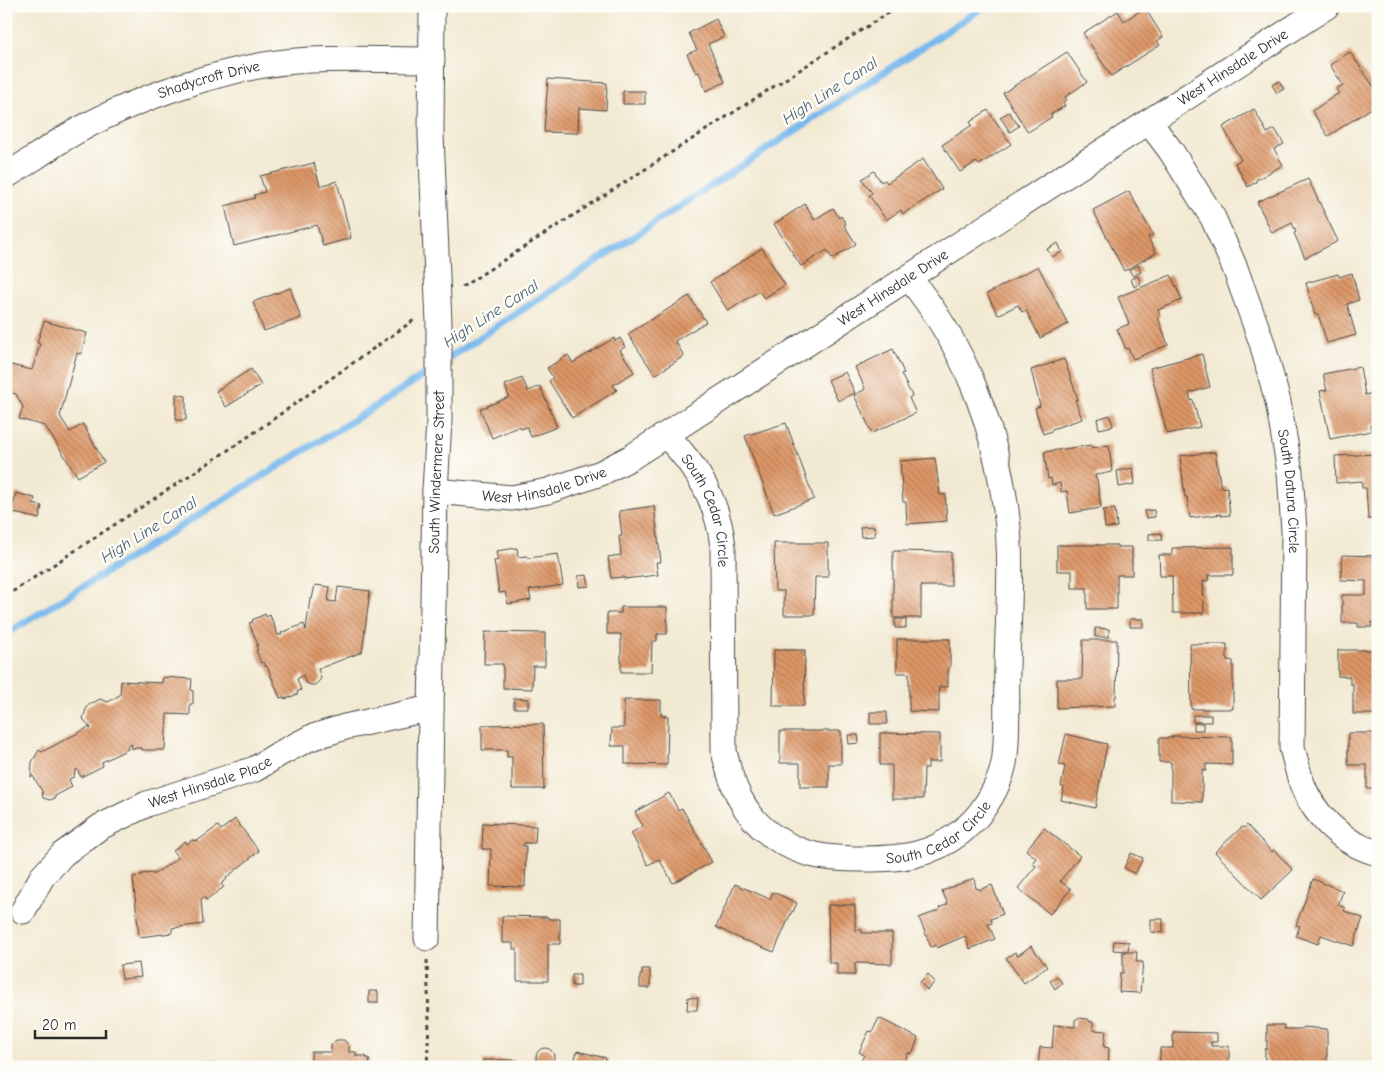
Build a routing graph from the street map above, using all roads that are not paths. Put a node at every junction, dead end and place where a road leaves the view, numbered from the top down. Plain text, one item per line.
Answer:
1 (432, 6) edge
2 (1327, 6) edge
3 (432, 60) junction
4 (1149, 122) junction
5 (6, 176) edge
6 (909, 278) junction
7 (666, 435) junction
8 (435, 490) junction
9 (431, 708) junction
10 (1378, 853) edge
11 (23, 911) dead end
12 (427, 938) road end

1 - 3 street, South Windermere Street
2 - 4 street, West Hinsdale Drive
3 - 5 street, Shadycroft Drive
3 - 8 street, South Windermere Street
4 - 6 street, West Hinsdale Drive
4 - 10 street, South Datura Circle
6 - 7 street, West Hinsdale Drive
6 - 7 street, South Cedar Circle
7 - 8 street, West Hinsdale Drive
8 - 9 street, South Windermere Street
9 - 11 street, West Hinsdale Place
9 - 12 street, South Windermere Street

